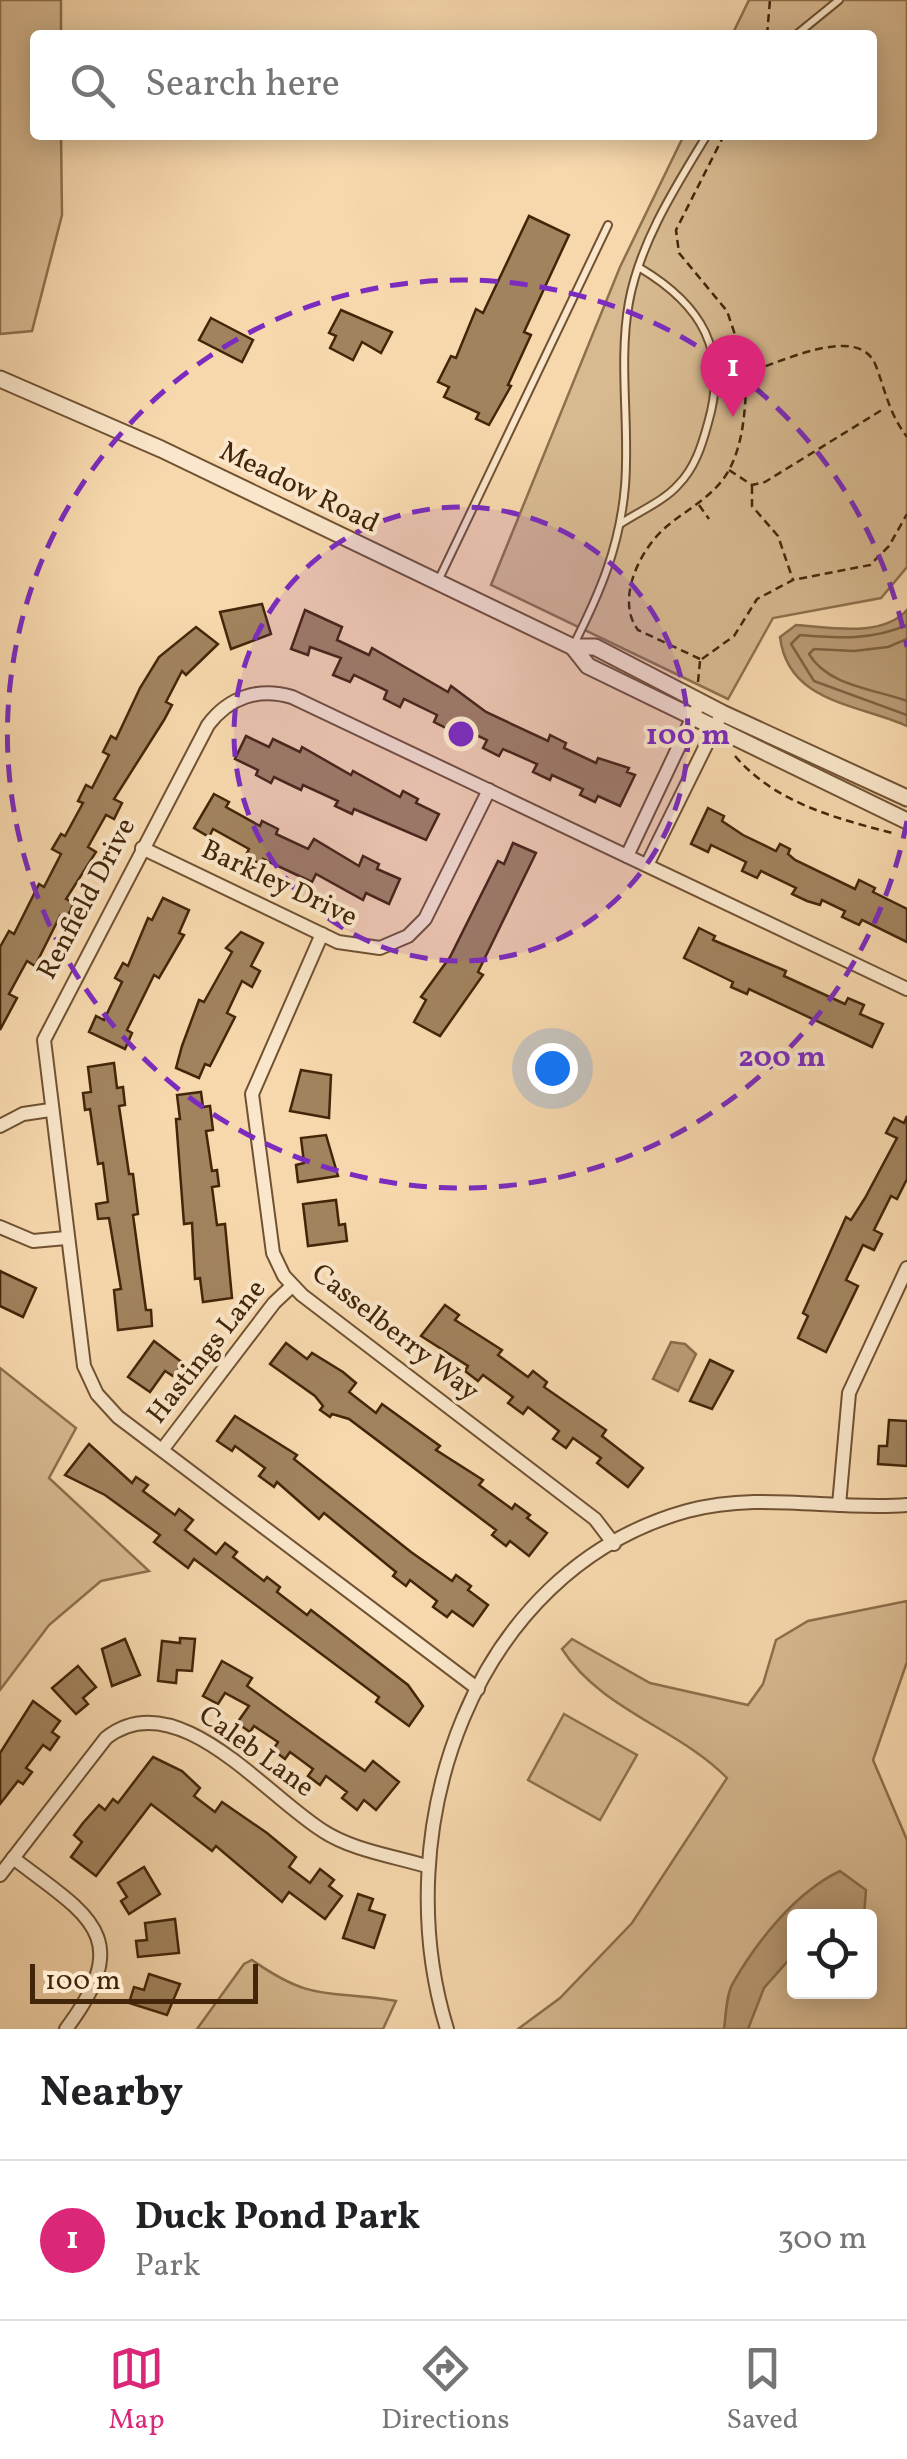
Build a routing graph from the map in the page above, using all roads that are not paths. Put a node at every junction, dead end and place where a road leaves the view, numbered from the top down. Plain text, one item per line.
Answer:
1 (839, 0) edge
2 (802, 30) edge
3 (704, 140) edge
4 (608, 225) dead end
5 (640, 268) junction
6 (0, 379) edge
7 (620, 524) junction
8 (438, 582) junction
9 (573, 647) junction
10 (700, 702) junction
11 (722, 713) junction
12 (692, 719) junction
13 (714, 730) junction
14 (490, 790) junction
15 (907, 798) edge
16 (907, 821) edge
17 (142, 848) junction
18 (627, 856) junction
19 (647, 865) junction
20 (322, 934) junction
21 (907, 989) edge
22 (50, 1110) junction
23 (0, 1126) edge
24 (0, 1227) edge
25 (66, 1238) junction
26 (907, 1268) edge
27 (292, 1286) junction
28 (162, 1450) junction
29 (839, 1504) junction
30 (907, 1505) edge
31 (614, 1544) junction
32 (478, 1689) junction
33 (13, 1858) junction
34 (426, 1866) junction
35 (0, 1875) edge
36 (66, 2029) edge
37 (446, 2029) edge

1 - 2 lane
3 - 5 lane
4 - 8 lane
5 - 7 lane
5 - 7 lane
6 - 8 street, Meadow Road
7 - 9 lane
8 - 9 street, Meadow Road
9 - 10 street, Meadow Road
9 - 12 street, Meadow Road
10 - 11 street, Meadow Road
10 - 12 street
11 - 13 street
11 - 15 street, Meadow Road
12 - 13 street, Meadow Road
12 - 18 street
13 - 16 street, Meadow Road
13 - 19 street
14 - 17 street, Renfield Drive
14 - 18 street, Renfield Drive
14 - 20 street, Barkley Drive
17 - 20 street, Barkley Drive
17 - 22 street, Renfield Drive
18 - 19 street, Renfield Drive
19 - 21 street, Renfield Drive
20 - 27 street, Casselberry Way
22 - 23 street
22 - 25 street, Renfield Drive
24 - 25 street
25 - 28 street, Renfield Drive
26 - 29 street
27 - 28 street, Hastings Lane
27 - 31 street, Casselberry Way
28 - 32 street, Renfield Drive
29 - 30 street
29 - 31 street
31 - 32 street
32 - 34 street
33 - 34 street, Caleb Lane
33 - 35 street, Caleb Lane
33 - 36 street
34 - 37 street

